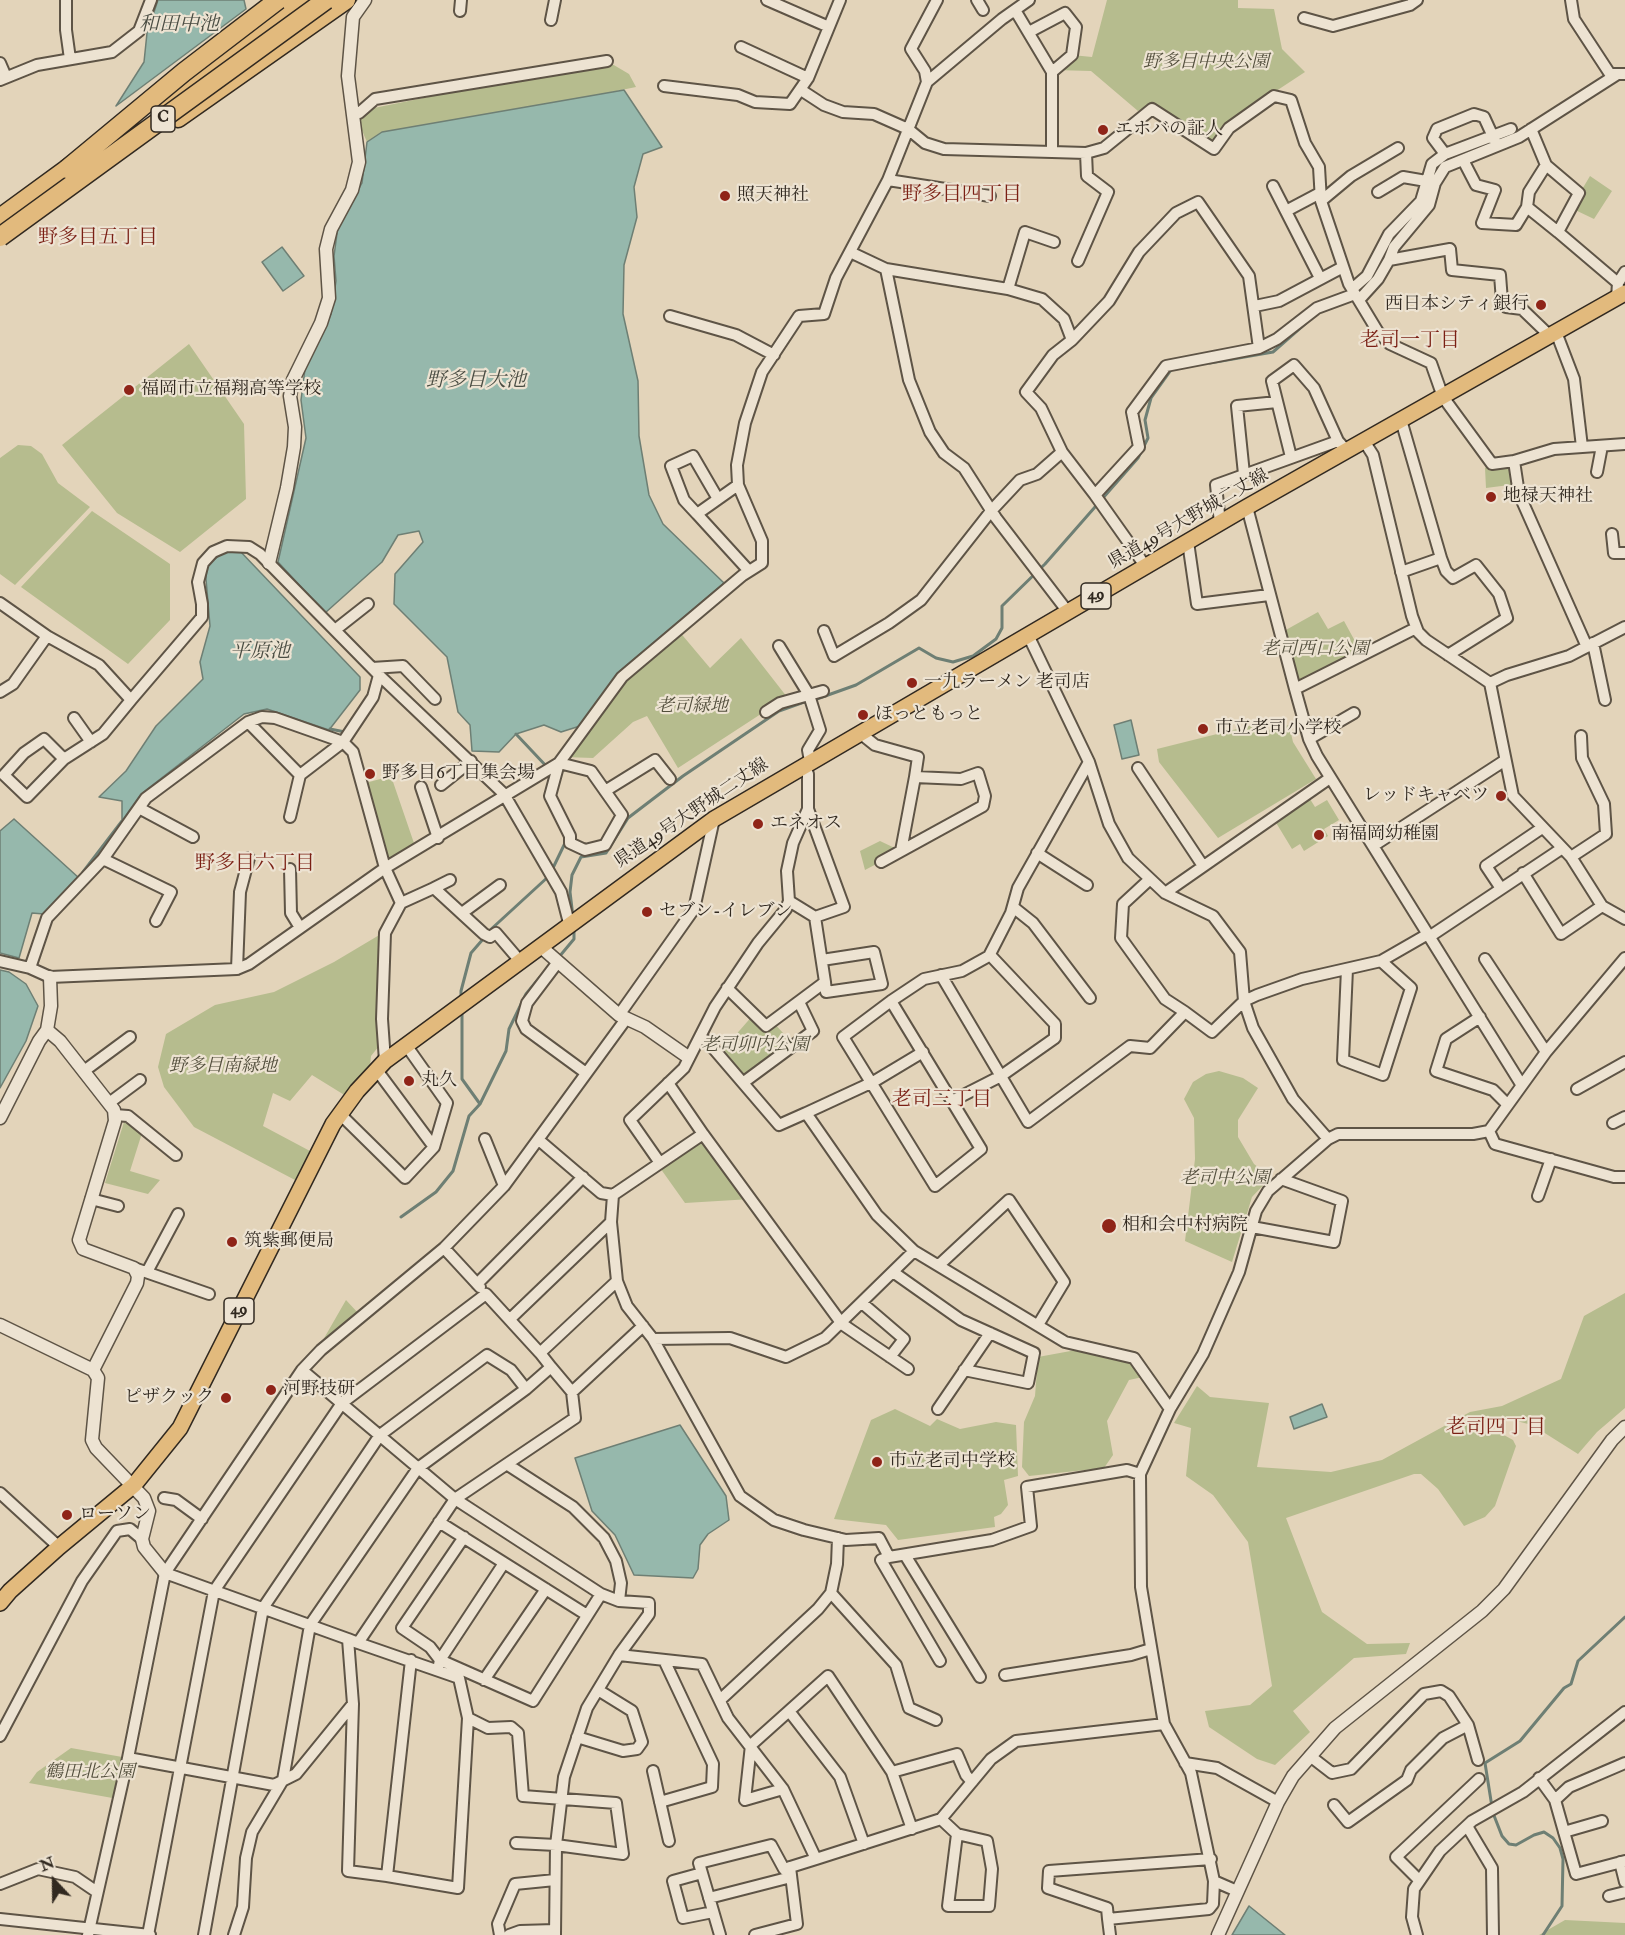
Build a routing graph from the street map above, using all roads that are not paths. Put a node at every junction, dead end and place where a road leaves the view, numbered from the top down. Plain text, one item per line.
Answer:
1 (66, 0) edge
2 (151, 0) edge
3 (278, 0) edge
4 (299, 0) edge
5 (326, 0) edge
6 (346, 0) edge
7 (365, 0) edge
8 (555, 0) edge
9 (766, 0) edge
10 (840, 0) edge
11 (938, 0) edge
12 (977, 0) edge
13 (1029, 0) edge
14 (1417, 0) edge
15 (1571, 0) edge
16 (983, 10) dead end
17 (1015, 10) junction
18 (1304, 18) dead end
19 (551, 20) dead end
20 (829, 27) junction
21 (1029, 32) junction
22 (741, 47) dead end
23 (70, 59) junction
24 (607, 61) dead end
25 (0, 63) edge
26 (1052, 72) junction
27 (1621, 75) edge
28 (3, 78) edge
29 (807, 78) junction
30 (927, 82) junction
31 (664, 86) dead end
32 (801, 90) junction
33 (354, 112) junction
34 (908, 129) junction
35 (1511, 129) dead end
36 (1532, 129) junction
37 (1495, 141) junction
38 (1398, 148) dead end
39 (1052, 152) junction
40 (1086, 153) junction
41 (1445, 154) junction
42 (1463, 160) junction
43 (1546, 165) junction
44 (66, 169) junction
45 (888, 180) junction
46 (1431, 182) junction
47 (1273, 186) dead end
48 (1377, 192) dead end
49 (990, 196) dead end
50 (1321, 197) junction
51 (1527, 207) junction
52 (1286, 211) junction
53 (0, 218) edge
54 (1558, 232) junction
55 (0, 239) edge
56 (1054, 242) dead end
57 (850, 252) junction
58 (1389, 260) junction
59 (1078, 261) dead end
60 (1343, 267) junction
61 (886, 269) junction
62 (1625, 272) edge
63 (1320, 278) junction
64 (1008, 289) junction
65 (1620, 291) edge
66 (1356, 294) junction
67 (1255, 306) junction
68 (670, 316) dead end
69 (1552, 333) junction
70 (1072, 340) junction
71 (1259, 348) junction
72 (774, 355) junction
73 (1443, 397) junction
74 (1277, 402) junction
75 (1401, 420) junction
76 (1364, 441) junction
77 (1625, 444) edge
78 (1343, 446) junction
79 (1602, 446) junction
80 (1582, 447) junction
81 (1062, 452) junction
82 (1291, 458) junction
83 (1514, 461) junction
84 (1597, 472) dead end
85 (1244, 474) junction
86 (738, 484) junction
87 (718, 499) junction
88 (1099, 500) junction
89 (1247, 507) junction
90 (991, 511) junction
91 (697, 514) junction
92 (1220, 523) junction
93 (1612, 534) dead end
94 (1188, 542) junction
95 (1625, 553) edge
96 (1441, 558) junction
97 (269, 563) junction
98 (1146, 567) junction
99 (749, 571) junction
100 (1401, 572) junction
101 (1269, 596) junction
102 (0, 603) edge
103 (368, 604) dead end
104 (1068, 612) junction
105 (1625, 627) edge
106 (1416, 628) junction
107 (335, 630) junction
108 (824, 631) dead end
109 (1028, 635) junction
110 (47, 636) junction
111 (1590, 645) junction
112 (779, 646) dead end
113 (1448, 655) junction
114 (376, 672) junction
115 (1490, 683) junction
116 (1295, 689) junction
117 (823, 691) dead end
118 (0, 692) edge
119 (435, 699) dead end
120 (131, 700) junction
121 (810, 700) junction
122 (1605, 700) dead end
123 (766, 712) dead end
124 (1354, 713) dead end
125 (74, 718) dead end
126 (248, 722) junction
127 (860, 733) junction
128 (1581, 736) dead end
129 (1309, 739) junction
130 (91, 742) junction
131 (343, 742) junction
132 (64, 759) junction
133 (471, 761) junction
134 (1504, 761) junction
135 (1089, 762) junction
136 (807, 763) junction
137 (559, 764) junction
138 (1138, 768) dead end
139 (300, 775) junction
140 (915, 777) junction
141 (1330, 778) junction
142 (670, 779) dead end
143 (441, 785) dead end
144 (421, 787) dead end
145 (605, 791) junction
146 (504, 794) junction
147 (139, 808) junction
148 (808, 809) junction
149 (290, 817) dead end
150 (714, 819) junction
151 (1542, 828) junction
152 (193, 837) dead end
153 (438, 838) junction
154 (1373, 846) junction
155 (1561, 849) junction
156 (901, 851) junction
157 (1037, 853) junction
158 (1571, 857) junction
159 (249, 858) dead end
160 (103, 859) junction
161 (881, 862) dead end
162 (1203, 866) junction
163 (385, 868) junction
164 (290, 869) dead end
165 (1523, 873) junction
166 (1150, 879) junction
167 (450, 880) dead end
168 (500, 885) dead end
169 (1087, 885) dead end
170 (1500, 887) junction
171 (434, 888) junction
172 (1166, 893) junction
173 (789, 901) junction
174 (401, 903) junction
175 (1602, 906) junction
176 (1013, 907) junction
177 (462, 913) junction
178 (815, 917) junction
179 (1625, 919) edge
180 (574, 920) junction
181 (156, 921) dead end
182 (299, 926) junction
183 (1429, 935) junction
184 (540, 946) junction
185 (990, 955) junction
186 (1485, 958) dead end
187 (1625, 958) edge
188 (554, 959) junction
189 (822, 960) junction
190 (0, 961) edge
191 (520, 961) junction
192 (1381, 962) junction
193 (30, 968) junction
194 (237, 969) junction
195 (1347, 969) junction
196 (941, 975) junction
197 (50, 977) junction
198 (825, 982) junction
199 (727, 988) junction
200 (1090, 998) dead end
201 (891, 1001) junction
202 (1244, 1001) junction
203 (799, 1002) junction
204 (1185, 1012) junction
205 (623, 1017) junction
206 (1480, 1017) junction
207 (47, 1030) junction
208 (130, 1037) dead end
209 (700, 1038) junction
210 (406, 1045) junction
211 (923, 1052) junction
212 (1546, 1052) junction
213 (688, 1057) junction
214 (1625, 1062) edge
215 (381, 1065) junction
216 (84, 1071) junction
217 (586, 1073) junction
218 (1001, 1076) junction
219 (140, 1080) dead end
220 (744, 1082) junction
221 (873, 1082) junction
222 (668, 1083) junction
223 (1521, 1084) junction
224 (1577, 1089) dead end
225 (952, 1101) junction
226 (109, 1103) junction
227 (1507, 1104) junction
228 (806, 1113) junction
229 (340, 1114) junction
230 (115, 1115) junction
231 (1625, 1117) edge
232 (0, 1118) edge
233 (1613, 1123) dead end
234 (1489, 1131) junction
235 (703, 1134) junction
236 (485, 1139) dead end
237 (1328, 1139) junction
238 (540, 1141) junction
239 (434, 1147) junction
240 (176, 1155) dead end
241 (1551, 1159) junction
242 (660, 1163) junction
243 (583, 1177) junction
244 (1625, 1177) edge
245 (1281, 1179) junction
246 (504, 1186) junction
247 (613, 1195) junction
248 (1538, 1196) dead end
249 (92, 1199) junction
250 (118, 1206) dead end
251 (178, 1214) dead end
252 (611, 1222) junction
253 (1252, 1227) junction
254 (444, 1248) junction
255 (914, 1251) junction
256 (939, 1265) junction
257 (134, 1268) junction
258 (147, 1272) junction
259 (893, 1272) junction
260 (617, 1281) junction
261 (477, 1284) junction
262 (209, 1294) dead end
263 (486, 1294) junction
264 (862, 1303) junction
265 (510, 1319) junction
266 (842, 1324) junction
267 (0, 1325) edge
268 (1038, 1325) junction
269 (642, 1326) junction
270 (990, 1333) junction
271 (653, 1339) junction
272 (540, 1353) junction
273 (890, 1357) junction
274 (551, 1367) junction
275 (908, 1369) dead end
276 (93, 1370) junction
277 (302, 1370) junction
278 (964, 1370) junction
279 (526, 1389) junction
280 (572, 1392) junction
281 (342, 1403) junction
282 (938, 1409) dead end
283 (1170, 1409) junction
284 (1625, 1426) edge
285 (380, 1435) junction
286 (508, 1465) junction
287 (418, 1468) junction
288 (1140, 1473) junction
289 (134, 1485) junction
290 (0, 1493) edge
291 (164, 1498) dead end
292 (455, 1499) junction
293 (202, 1519) junction
294 (440, 1522) junction
295 (464, 1537) junction
296 (838, 1538) junction
297 (142, 1539) junction
298 (59, 1547) junction
299 (905, 1555) junction
300 (889, 1557) junction
301 (504, 1563) junction
302 (165, 1573) junction
303 (546, 1589) junction
304 (214, 1591) junction
305 (831, 1593) junction
306 (601, 1594) junction
307 (619, 1601) junction
308 (0, 1603) edge
309 (263, 1608) junction
310 (587, 1615) junction
311 (310, 1625) junction
312 (353, 1641) junction
313 (1151, 1649) junction
314 (620, 1655) junction
315 (411, 1660) junction
316 (664, 1660) junction
317 (940, 1660) dead end
318 (439, 1665) junction
319 (1005, 1675) dead end
320 (980, 1677) dead end
321 (484, 1680) junction
322 (598, 1690) junction
323 (720, 1700) junction
324 (353, 1704) junction
325 (789, 1711) junction
326 (1625, 1712) edge
327 (468, 1718) junction
328 (936, 1720) dead end
329 (1164, 1724) junction
330 (1468, 1725) junction
331 (0, 1736) edge
332 (577, 1737) junction
333 (751, 1745) junction
334 (1310, 1756) junction
335 (128, 1758) junction
336 (1478, 1760) dead end
337 (1185, 1763) junction
338 (1625, 1763) edge
339 (180, 1768) junction
340 (653, 1771) dead end
341 (892, 1772) junction
342 (232, 1777) junction
343 (1479, 1779) dead end
344 (1539, 1779) junction
345 (283, 1780) junction
346 (972, 1782) junction
347 (783, 1789) junction
348 (561, 1797) junction
349 (1555, 1800) junction
350 (660, 1802) junction
351 (1278, 1802) junction
352 (1334, 1805) dead end
353 (941, 1819) junction
354 (1602, 1821) dead end
355 (1467, 1826) junction
356 (912, 1828) junction
357 (1564, 1832) junction
358 (957, 1834) junction
359 (669, 1841) dead end
360 (516, 1843) dead end
361 (864, 1844) junction
362 (556, 1845) junction
363 (816, 1859) junction
364 (1211, 1859) junction
365 (1622, 1861) edge
366 (790, 1872) junction
367 (702, 1873) junction
368 (387, 1876) junction
369 (555, 1880) junction
370 (1419, 1880) junction
371 (1215, 1881) junction
372 (1625, 1882) edge
373 (0, 1884) edge
374 (1237, 1891) junction
375 (97, 1892) junction
376 (1625, 1892) edge
377 (1609, 1896) dead end
378 (709, 1898) junction
379 (713, 1912) junction
380 (0, 1919) edge
381 (1108, 1919) junction
382 (797, 1929) edge
383 (89, 1932) edge
384 (555, 1932) edge
385 (149, 1935) edge
386 (204, 1935) edge
387 (234, 1935) edge
388 (500, 1935) edge
389 (509, 1935) edge
390 (720, 1935) edge
391 (755, 1935) edge
392 (1110, 1935) edge
393 (1218, 1935) edge
394 (1417, 1935) edge
395 (1492, 1935) edge

1 - 23 street
2 - 23 street
3 - 44 highway, bridge
4 - 44 highway, C, bridge
5 - 55 highway, C, bridge
6 - 55 highway, bridge
7 - 33 street
8 - 19 street
9 - 20 street
10 - 20 street
11 - 30 street
12 - 16 street
13 - 17 street
14 - 18 street
15 - 27 street
17 - 21 street
17 - 30 street
20 - 29 street
21 - 26 street
21 - 26 street
22 - 29 street
23 - 28 street
24 - 33 street
25 - 28 street
26 - 39 street
27 - 36 street
29 - 32 street
30 - 34 street
31 - 32 street
32 - 34 street
33 - 97 street
34 - 39 street
34 - 45 street
35 - 37 street
36 - 37 street
36 - 43 street
37 - 41 street
37 - 41 street
37 - 42 street
38 - 50 street
39 - 40 street
40 - 50 street
40 - 59 street
41 - 46 street
42 - 46 street
42 - 51 street
43 - 51 street
43 - 54 street
44 - 53 highway, C
45 - 49 street
45 - 57 street
46 - 48 street
46 - 58 street
46 - 66 street
47 - 52 street
50 - 52 street
50 - 60 street
51 - 54 street
52 - 63 street
54 - 65 street
56 - 64 street
57 - 61 street
57 - 72 street
58 - 66 street
58 - 69 street
60 - 63 street
60 - 66 street
61 - 64 street
61 - 90 street
62 - 65 street
63 - 67 street
64 - 70 street
65 - 69 main road, 県道49号大野城二丈線 / 49
66 - 71 street
66 - 73 street
67 - 70 street
67 - 71 street
68 - 72 street
69 - 73 main road, 県道49号大野城二丈線 / 49
69 - 80 street
70 - 81 street
71 - 88 street
72 - 86 street
73 - 75 main road, 県道49号大野城二丈線 / 49
73 - 83 street
74 - 78 street
74 - 82 street
74 - 85 street
75 - 76 main road, 県道49号大野城二丈線 / 49
75 - 96 street
76 - 78 main road, 県道49号大野城二丈線 / 49
76 - 100 street
77 - 79 street
78 - 82 street
78 - 89 main road, 県道49号大野城二丈線 / 49
79 - 80 street
79 - 84 street
80 - 83 street
81 - 88 street
81 - 90 street
82 - 85 street
83 - 111 street
85 - 92 street
86 - 87 street
86 - 99 street
87 - 91 street
87 - 91 street
88 - 98 street
89 - 92 main road, 県道49号大野城二丈線 / 49
89 - 101 street
90 - 104 street
90 - 108 street
91 - 99 street
92 - 94 main road, 県道49号大野城二丈線 / 49
93 - 95 street
94 - 98 main road, 県道49号大野城二丈線 / 49
94 - 101 street
96 - 100 street
96 - 113 street
97 - 107 street
97 - 120 street
98 - 104 main road, 県道49号大野城二丈線 / 49
99 - 137 street
100 - 106 street
101 - 116 street
102 - 110 street
103 - 107 street
104 - 109 main road, 県道49号大野城二丈線 / 49
105 - 111 street
106 - 113 street
106 - 116 street
107 - 114 street
109 - 127 main road, 県道49号大野城二丈線 / 49
109 - 135 street
110 - 118 street
110 - 120 street
111 - 115 street
111 - 122 street
112 - 121 street
113 - 115 street
114 - 119 street
114 - 131 street
114 - 133 street
115 - 134 street
116 - 129 street
117 - 121 street
120 - 130 street
121 - 123 street
121 - 136 street
124 - 129 street
125 - 130 street
126 - 131 street
126 - 139 street
126 - 147 street
127 - 136 main road, 県道49号大野城二丈線 / 49
127 - 140 street
128 - 158 street
129 - 141 street
130 - 132 street
131 - 139 street
131 - 163 street
132 - 132 street
133 - 143 street
133 - 146 street
134 - 151 street
134 - 154 street
135 - 157 street
135 - 166 street
136 - 148 street
136 - 150 main road, 県道49号大野城二丈線 / 49
137 - 145 street
137 - 145 street
137 - 146 street
138 - 162 street
139 - 149 street
140 - 156 street
140 - 156 street
141 - 154 street
141 - 162 street
142 - 145 street
144 - 153 street
146 - 153 street
146 - 180 street
147 - 152 street
147 - 160 street
148 - 173 street
148 - 178 street
150 - 180 main road, 県道49号大野城二丈線 / 49
150 - 205 street
151 - 155 street
151 - 170 street
153 - 163 street
154 - 183 street
155 - 158 street
155 - 165 street
156 - 161 street
157 - 169 street
157 - 176 street
158 - 175 street
159 - 194 street
160 - 181 street
160 - 193 street
162 - 172 street
163 - 174 street
163 - 182 street
164 - 182 street
165 - 170 street
165 - 175 street
166 - 172 street
166 - 204 street
167 - 171 street
168 - 177 street
170 - 183 street
171 - 174 street
171 - 177 street
172 - 202 street
173 - 178 street
173 - 199 street
174 - 215 street
175 - 179 street
176 - 185 street
176 - 200 street
177 - 191 street
178 - 189 street
180 - 184 main road, 県道49号大野城二丈線 / 49
182 - 194 street
183 - 192 street
183 - 206 street
184 - 188 street
184 - 191 main road, 県道49号大野城二丈線 / 49
185 - 196 street
185 - 218 street
186 - 212 street
187 - 212 street
188 - 205 street
188 - 217 street
189 - 198 street
189 - 198 street
190 - 193 street
191 - 210 main road, 県道49号大野城二丈線 / 49
192 - 195 street
192 - 195 street
193 - 197 street
194 - 197 street
195 - 202 street
196 - 201 street
196 - 218 street
197 - 207 street
198 - 203 street
199 - 203 street
199 - 209 street
201 - 211 street
201 - 221 street
202 - 204 street
202 - 237 street
203 - 220 street
204 - 218 street
205 - 213 street
205 - 217 street
206 - 223 street
206 - 227 street
207 - 216 street
207 - 232 street
208 - 216 street
209 - 213 street
209 - 220 street
210 - 215 main road, 県道49号大野城二丈線 / 49
210 - 239 street
211 - 221 street
211 - 225 street
212 - 223 street
213 - 222 street
214 - 224 street
215 - 229 main road, 県道49号大野城二丈線 / 49
215 - 239 street
216 - 226 street
217 - 238 street
218 - 225 street
219 - 226 street
220 - 228 street
221 - 225 street
221 - 228 street
222 - 235 street
222 - 242 street
223 - 227 street
226 - 230 street
227 - 234 street
228 - 255 street
229 - 239 street
229 - 289 main road, 県道49号大野城二丈線 / 49
230 - 240 street
230 - 249 street
231 - 233 street
234 - 237 street
234 - 241 street
235 - 242 street
235 - 266 street
236 - 246 street
237 - 245 street
238 - 243 street
238 - 246 street
241 - 244 street
241 - 248 street
242 - 247 street
243 - 247 street
243 - 261 street
245 - 253 street
245 - 253 street
246 - 254 street
247 - 252 street
249 - 250 street
249 - 257 street
251 - 258 street
252 - 260 street
252 - 265 street
253 - 283 street
254 - 261 street
254 - 277 street
255 - 256 street
255 - 259 street
256 - 268 street
256 - 268 street
257 - 258 street
257 - 276 street
258 - 262 street
259 - 264 street
259 - 270 street
260 - 269 street
260 - 272 street
261 - 263 street
263 - 265 street
263 - 281 street
264 - 266 street
264 - 273 street
265 - 272 street
266 - 271 street
266 - 273 street
267 - 276 street
268 - 283 street
269 - 271 street
269 - 280 street
270 - 278 street
270 - 278 street
271 - 296 street
272 - 274 street
273 - 275 street
274 - 279 street
274 - 280 street
276 - 289 street
277 - 281 street
277 - 293 street
278 - 282 street
279 - 285 street
279 - 287 street
280 - 286 street
281 - 285 street
281 - 304 street
283 - 288 street
284 - 334 street
285 - 287 street
285 - 309 street
286 - 292 street
286 - 307 street
287 - 292 street
287 - 311 street
288 - 299 street
288 - 313 street
289 - 297 street
289 - 298 main road, 県道49号大野城二丈線 / 49
290 - 298 street
291 - 293 street
292 - 294 street
292 - 306 street
293 - 302 street
294 - 295 street
294 - 312 street
295 - 301 street
295 - 318 street
296 - 300 street
296 - 305 street
297 - 302 street
297 - 331 street
298 - 308 main road, 県道49号大野城二丈線 / 49
299 - 300 street
299 - 320 street
300 - 317 street
301 - 303 street
301 - 318 street
302 - 304 street
302 - 335 street
303 - 310 street
303 - 321 street
304 - 309 street
304 - 339 street
305 - 323 street
305 - 328 street
306 - 307 street
306 - 310 street
307 - 314 street
309 - 311 street
309 - 342 street
310 - 321 street
311 - 312 street
311 - 345 street
312 - 315 street
312 - 324 street
313 - 319 street
313 - 329 street
314 - 316 street
314 - 322 street
315 - 318 street
315 - 368 street
316 - 323 street
316 - 350 street
318 - 321 street
318 - 327 street
322 - 332 street
322 - 332 street
323 - 333 street
324 - 345 street
324 - 368 street
325 - 333 street
325 - 341 street
325 - 361 street
326 - 344 street
327 - 348 street
327 - 368 street
329 - 337 street
329 - 346 street
330 - 334 street
330 - 336 street
330 - 352 street
332 - 348 street
333 - 347 street
333 - 347 street
334 - 351 street
335 - 339 street
335 - 375 street
337 - 351 street
337 - 364 street
338 - 349 street
339 - 342 street
339 - 385 street
340 - 350 street
341 - 346 street
341 - 356 street
342 - 345 street
342 - 386 street
343 - 370 street
344 - 349 street
344 - 355 street
345 - 387 street
346 - 353 street
347 - 363 street
348 - 362 street
348 - 362 street
349 - 357 street
350 - 359 street
351 - 374 street
353 - 356 street
353 - 358 street
354 - 357 street
355 - 370 street
355 - 395 street
356 - 361 street
357 - 365 street
358 - 358 street
360 - 362 street
361 - 363 street
362 - 369 street
363 - 366 street
364 - 371 street
364 - 381 street
365 - 372 street
366 - 367 street
366 - 378 street
366 - 382 street
367 - 378 street
367 - 379 street
369 - 384 street
369 - 388 street
370 - 394 street
371 - 374 street
371 - 381 street
373 - 375 street
374 - 393 street
375 - 383 street
376 - 377 street
378 - 379 street
379 - 390 street
380 - 383 street
381 - 392 street
382 - 391 street
383 - 385 street
384 - 389 street

